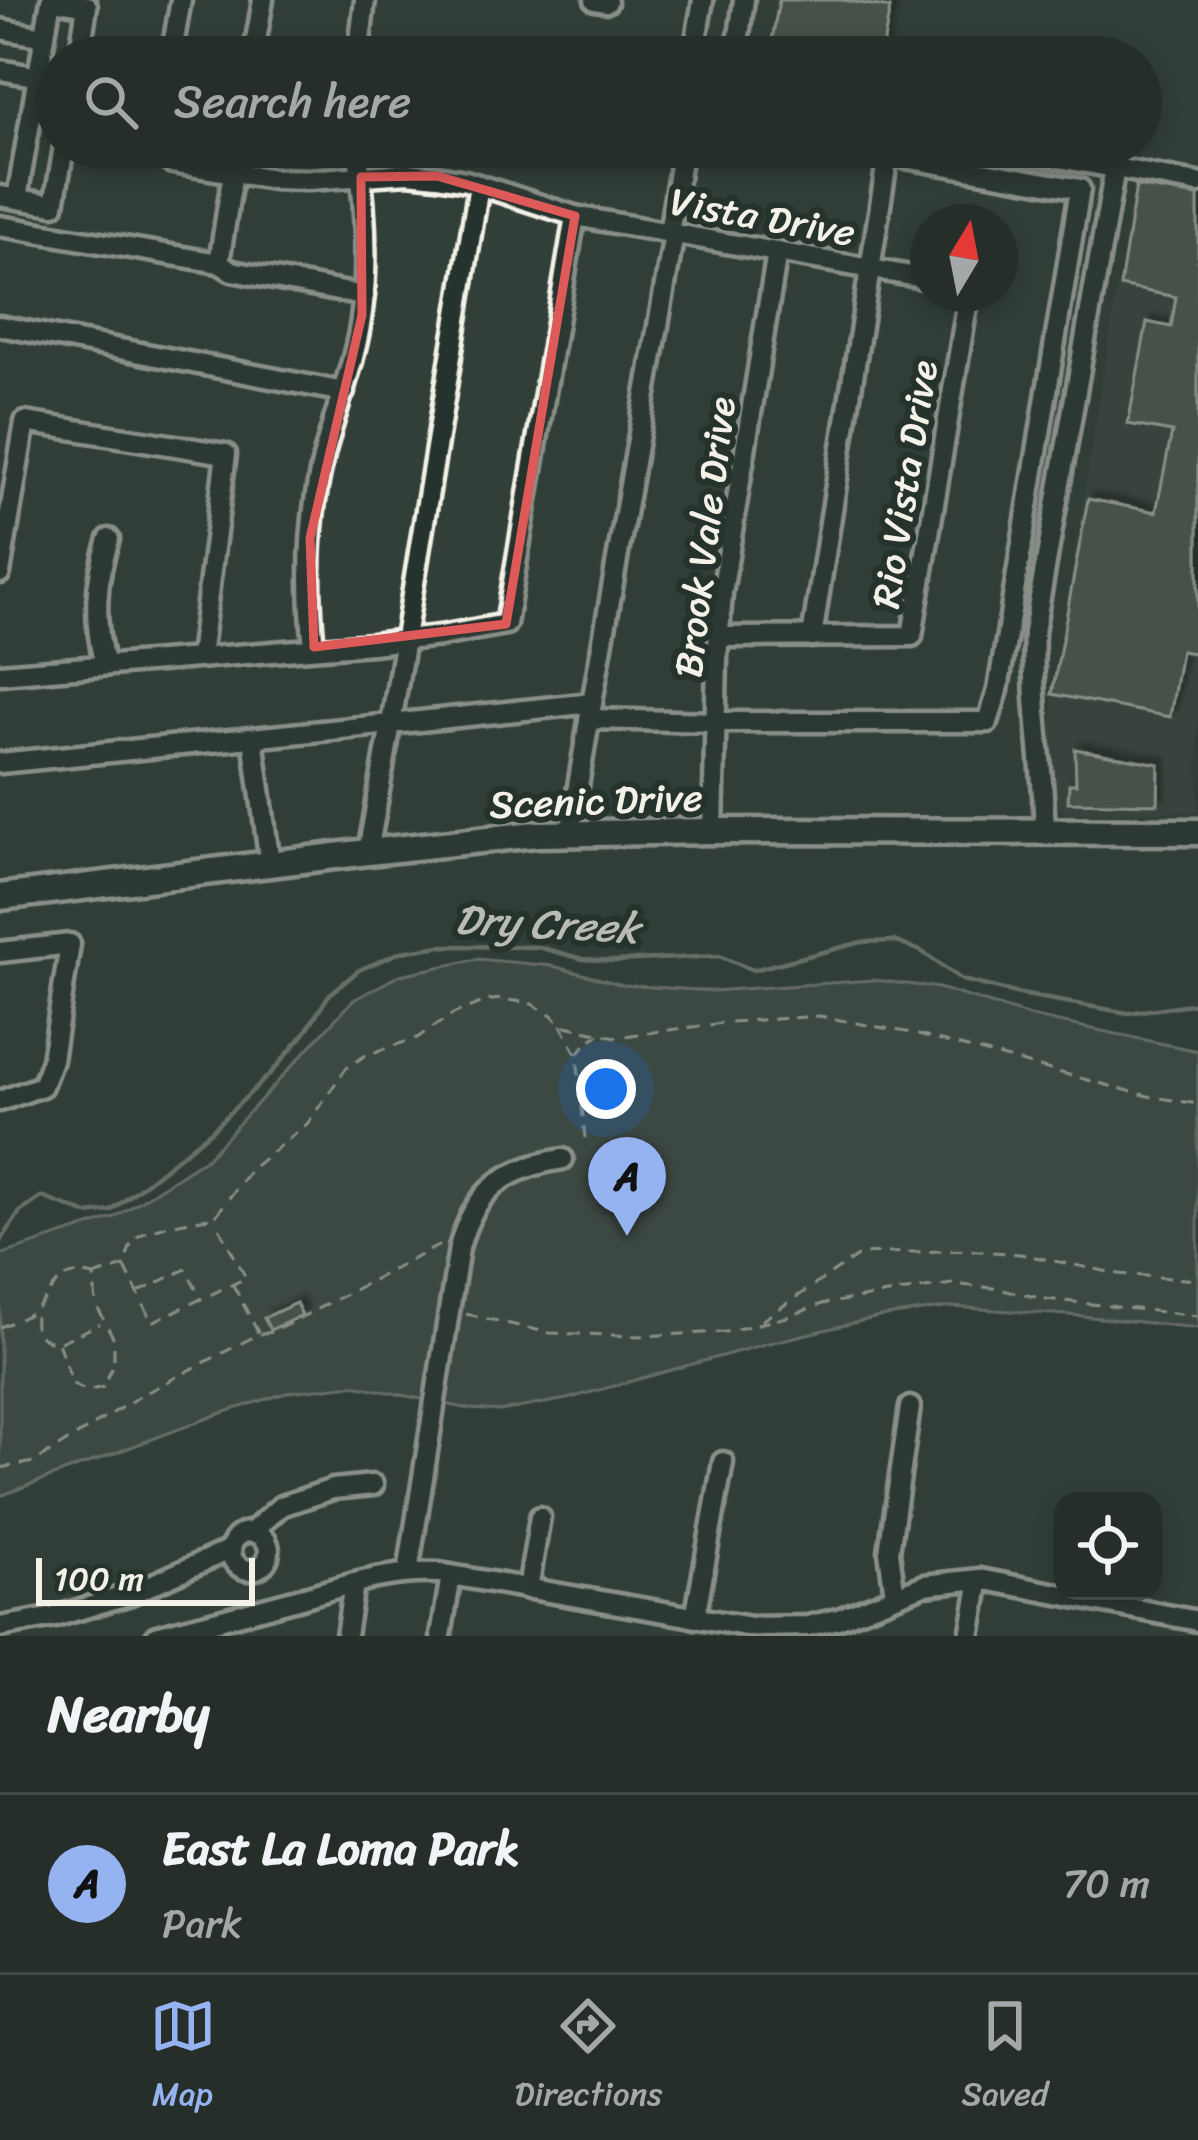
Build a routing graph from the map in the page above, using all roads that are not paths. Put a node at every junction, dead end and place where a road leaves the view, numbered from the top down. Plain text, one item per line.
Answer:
1 (52, 0) edge
2 (181, 0) edge
3 (263, 0) edge
4 (365, 0) edge
5 (703, 0) edge
6 (743, 0) edge
7 (0, 29) edge
8 (39, 36) edge
9 (45, 36) edge
10 (82, 36) edge
11 (175, 36) edge
12 (257, 36) edge
13 (361, 36) edge
14 (696, 36) edge
15 (739, 36) edge
16 (0, 70) edge
17 (36, 76) edge
18 (36, 114) edge
19 (60, 168) edge
20 (199, 168) edge
21 (233, 168) edge
22 (360, 168) edge
23 (680, 168) edge
24 (886, 168) edge
25 (961, 168) edge
26 (1115, 168) joint
27 (232, 174) junction
28 (362, 177) junction
29 (1198, 183) edge
30 (479, 185) junction
31 (8, 197) edge
32 (574, 216) junction
33 (0, 226) edge
34 (671, 233) junction
35 (777, 252) junction
36 (219, 263) junction
37 (870, 268) junction
38 (910, 276) edge
39 (364, 296) junction
40 (966, 312) edge
41 (0, 326) edge
42 (344, 392) junction
43 (109, 539) dead end
44 (0, 573) edge
45 (718, 637) junction
46 (812, 637) junction
47 (405, 640) junction
48 (314, 647) junction
49 (200, 657) junction
50 (105, 665) junction
51 (0, 674) edge
52 (591, 711) junction
53 (717, 722) junction
54 (391, 724) junction
55 (253, 738) junction
56 (0, 763) edge
57 (713, 831) junction
58 (1045, 832) junction
59 (1198, 832) edge
60 (570, 834) junction
61 (368, 852) junction
62 (270, 864) junction
63 (0, 897) edge
64 (0, 952) edge
65 (0, 1101) edge
66 (563, 1159) dead end
67 (910, 1407) dead end
68 (723, 1462) dead end
69 (373, 1485) dead end
70 (540, 1517) dead end
71 (252, 1532) junction
72 (231, 1549) junction
73 (254, 1567) junction
74 (408, 1573) junction
75 (452, 1576) junction
76 (980, 1579) junction
77 (354, 1583) junction
78 (528, 1589) junction
79 (895, 1595) junction
80 (278, 1604) junction
81 (257, 1610) junction
82 (695, 1618) junction
83 (1198, 1621) edge
84 (0, 1627) edge
85 (200, 1630) edge
86 (156, 1636) edge
87 (346, 1636) edge
88 (441, 1636) edge
89 (970, 1636) edge

1 - 9 street
1 - 10 street
2 - 11 street
3 - 12 street
4 - 13 street
5 - 14 street
6 - 15 street
7 - 8 street
16 - 17 street
18 - 31 street
19 - 31 street
20 - 27 street, Vista Drive
21 - 27 street
22 - 28 street
23 - 34 street
24 - 37 street
25 - 53 street
26 - 29 street
26 - 58 street
27 - 28 street, Vista Drive
27 - 36 street
28 - 30 street, Vista Drive
28 - 39 street
30 - 32 street, Vista Drive
30 - 47 street
32 - 34 street, Vista Drive
32 - 47 street
33 - 36 street
34 - 35 street, Vista Drive
34 - 52 street
35 - 37 street, Vista Drive
35 - 45 street, Brook Vale Drive
36 - 39 street
37 - 38 street, Vista Drive
37 - 46 street
39 - 42 street
40 - 46 street, Rio Vista Drive
41 - 42 street
42 - 48 street
43 - 50 street
44 - 49 street
45 - 46 street, Rio Vista Drive
45 - 53 street, Brook Vale Drive
47 - 48 street
47 - 54 street
48 - 49 street
49 - 50 street
50 - 51 street
52 - 53 street
52 - 54 street
52 - 60 street
53 - 57 street, Brook Vale Drive
54 - 55 street
54 - 61 street
55 - 56 street
55 - 62 street
57 - 58 main road, Scenic Drive
57 - 60 main road, Scenic Drive
58 - 59 main road, Scenic Drive
60 - 61 main road, Scenic Drive
61 - 62 main road, Scenic Drive
62 - 63 main road, Scenic Drive
64 - 65 street
66 - 74 street
67 - 79 street
68 - 82 street
69 - 71 street
70 - 78 street
71 - 72 street
71 - 73 street
72 - 73 street
72 - 84 street
73 - 80 street
73 - 81 street
74 - 75 street
74 - 77 street
75 - 78 street
75 - 88 street
76 - 79 street
76 - 83 street
76 - 89 street
77 - 80 street
77 - 87 street
78 - 82 street
79 - 82 street
80 - 81 street
81 - 85 street
85 - 86 street

